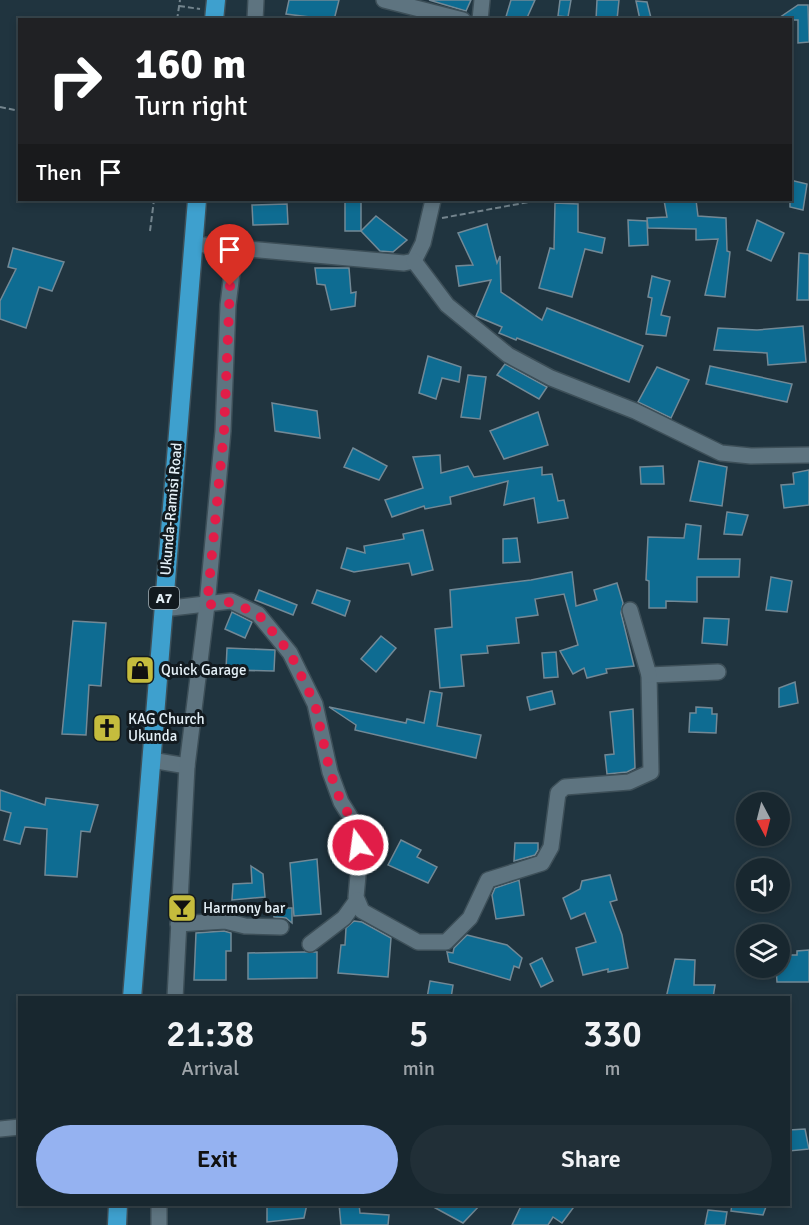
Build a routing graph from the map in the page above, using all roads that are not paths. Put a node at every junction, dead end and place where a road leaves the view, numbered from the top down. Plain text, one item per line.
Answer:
1 (256, 0) edge
2 (384, 0) edge
3 (482, 0) edge
4 (255, 18) edge
5 (455, 18) edge
6 (480, 18) edge
7 (198, 201) edge
8 (433, 201) edge
9 (193, 244) junction
10 (235, 248) junction
11 (414, 261) junction
12 (809, 455) edge
13 (207, 605) junction
14 (163, 609) junction
15 (630, 610) dead end
16 (718, 672) dead end
17 (648, 675) junction
18 (152, 760) junction
19 (187, 766) junction
20 (357, 900) junction
21 (178, 924) junction
22 (281, 927) dead end
23 (310, 944) dead end
24 (132, 996) edge
25 (175, 996) edge
26 (18, 1127) edge
27 (0, 1129) edge
28 (118, 1206) edge
29 (159, 1206) edge
30 (117, 1225) edge
31 (159, 1225) edge

1 - 4 street
2 - 5 street
3 - 6 street
7 - 9 highway, Ukunda-Ramisi Road / A7
8 - 11 street
9 - 10 street
9 - 14 highway, Ukunda-Ramisi Road / A7
10 - 11 street
10 - 13 street
11 - 12 street
13 - 14 street
13 - 19 street
13 - 20 street
14 - 18 highway, Ukunda-Ramisi Road / A7
15 - 17 street
16 - 17 street
17 - 20 street
18 - 19 street
18 - 24 highway, Ukunda-Ramisi Road / A7
19 - 21 street
20 - 23 street
21 - 22 street
21 - 25 street
26 - 27 street
28 - 30 highway
29 - 31 street

